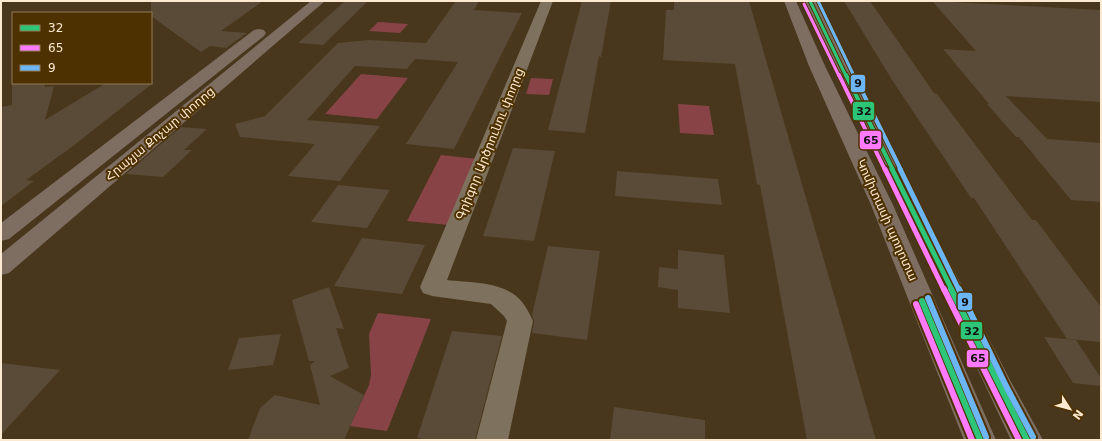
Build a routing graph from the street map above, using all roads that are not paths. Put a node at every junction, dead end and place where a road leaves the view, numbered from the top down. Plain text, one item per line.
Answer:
1 (301, 1) edge
2 (319, 1) edge
3 (547, 1) edge
4 (790, 1) edge
5 (810, 1) edge
6 (1, 234) edge
7 (1, 267) edge
8 (492, 440) edge
9 (980, 440) edge
10 (1027, 440) edge

1 - 6 main road, Հրաչյա Քոչար փողոց
2 - 7 main road, Հրաչյա Քոչար փողոց
3 - 8 street, Գրիգոր Արծրունու փողոց
4 - 9 main road, Կոմիտասի պողոտա
5 - 10 main road, Կոմիտասի պողոտա

